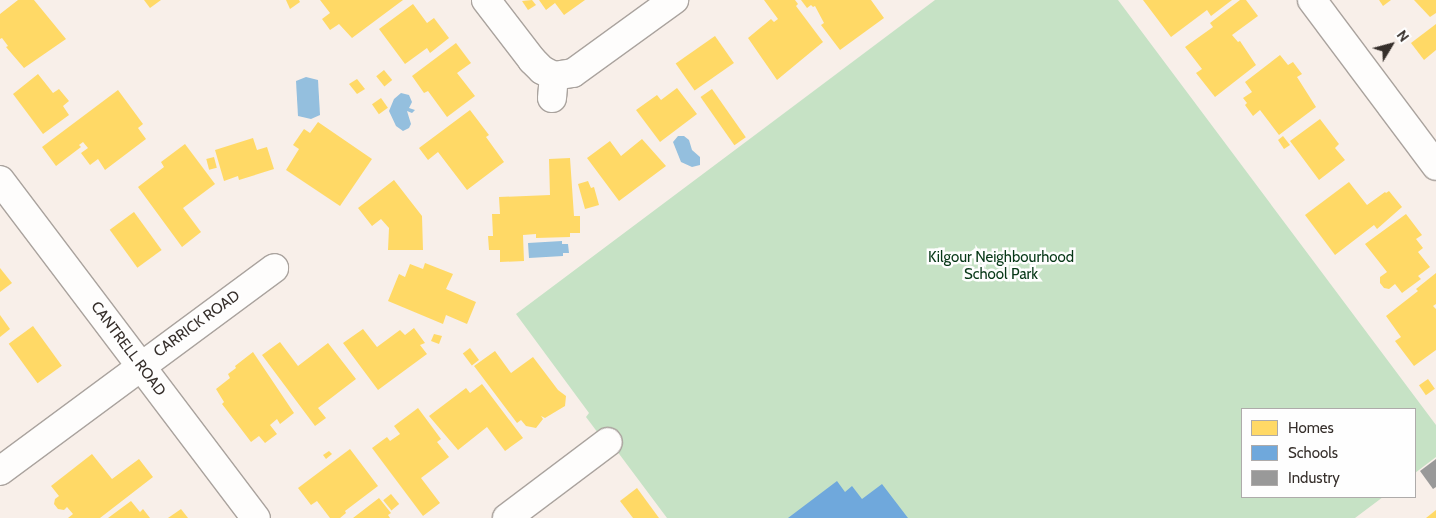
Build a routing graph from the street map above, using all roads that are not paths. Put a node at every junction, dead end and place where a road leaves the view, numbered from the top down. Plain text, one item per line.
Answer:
1 (486, 0) edge
2 (674, 0) edge
3 (1312, 0) edge
4 (1436, 166) edge
5 (0, 180) edge
6 (274, 268) dead end
7 (141, 366) junction
8 (608, 442) dead end
9 (0, 471) edge
10 (256, 518) edge
11 (507, 518) edge

1 - 2 street
3 - 4 street
5 - 7 street, CANTRELL ROAD
6 - 7 street, CARRICK ROAD
7 - 9 street, CARRICK ROAD
7 - 10 street, CANTRELL ROAD
8 - 11 street

